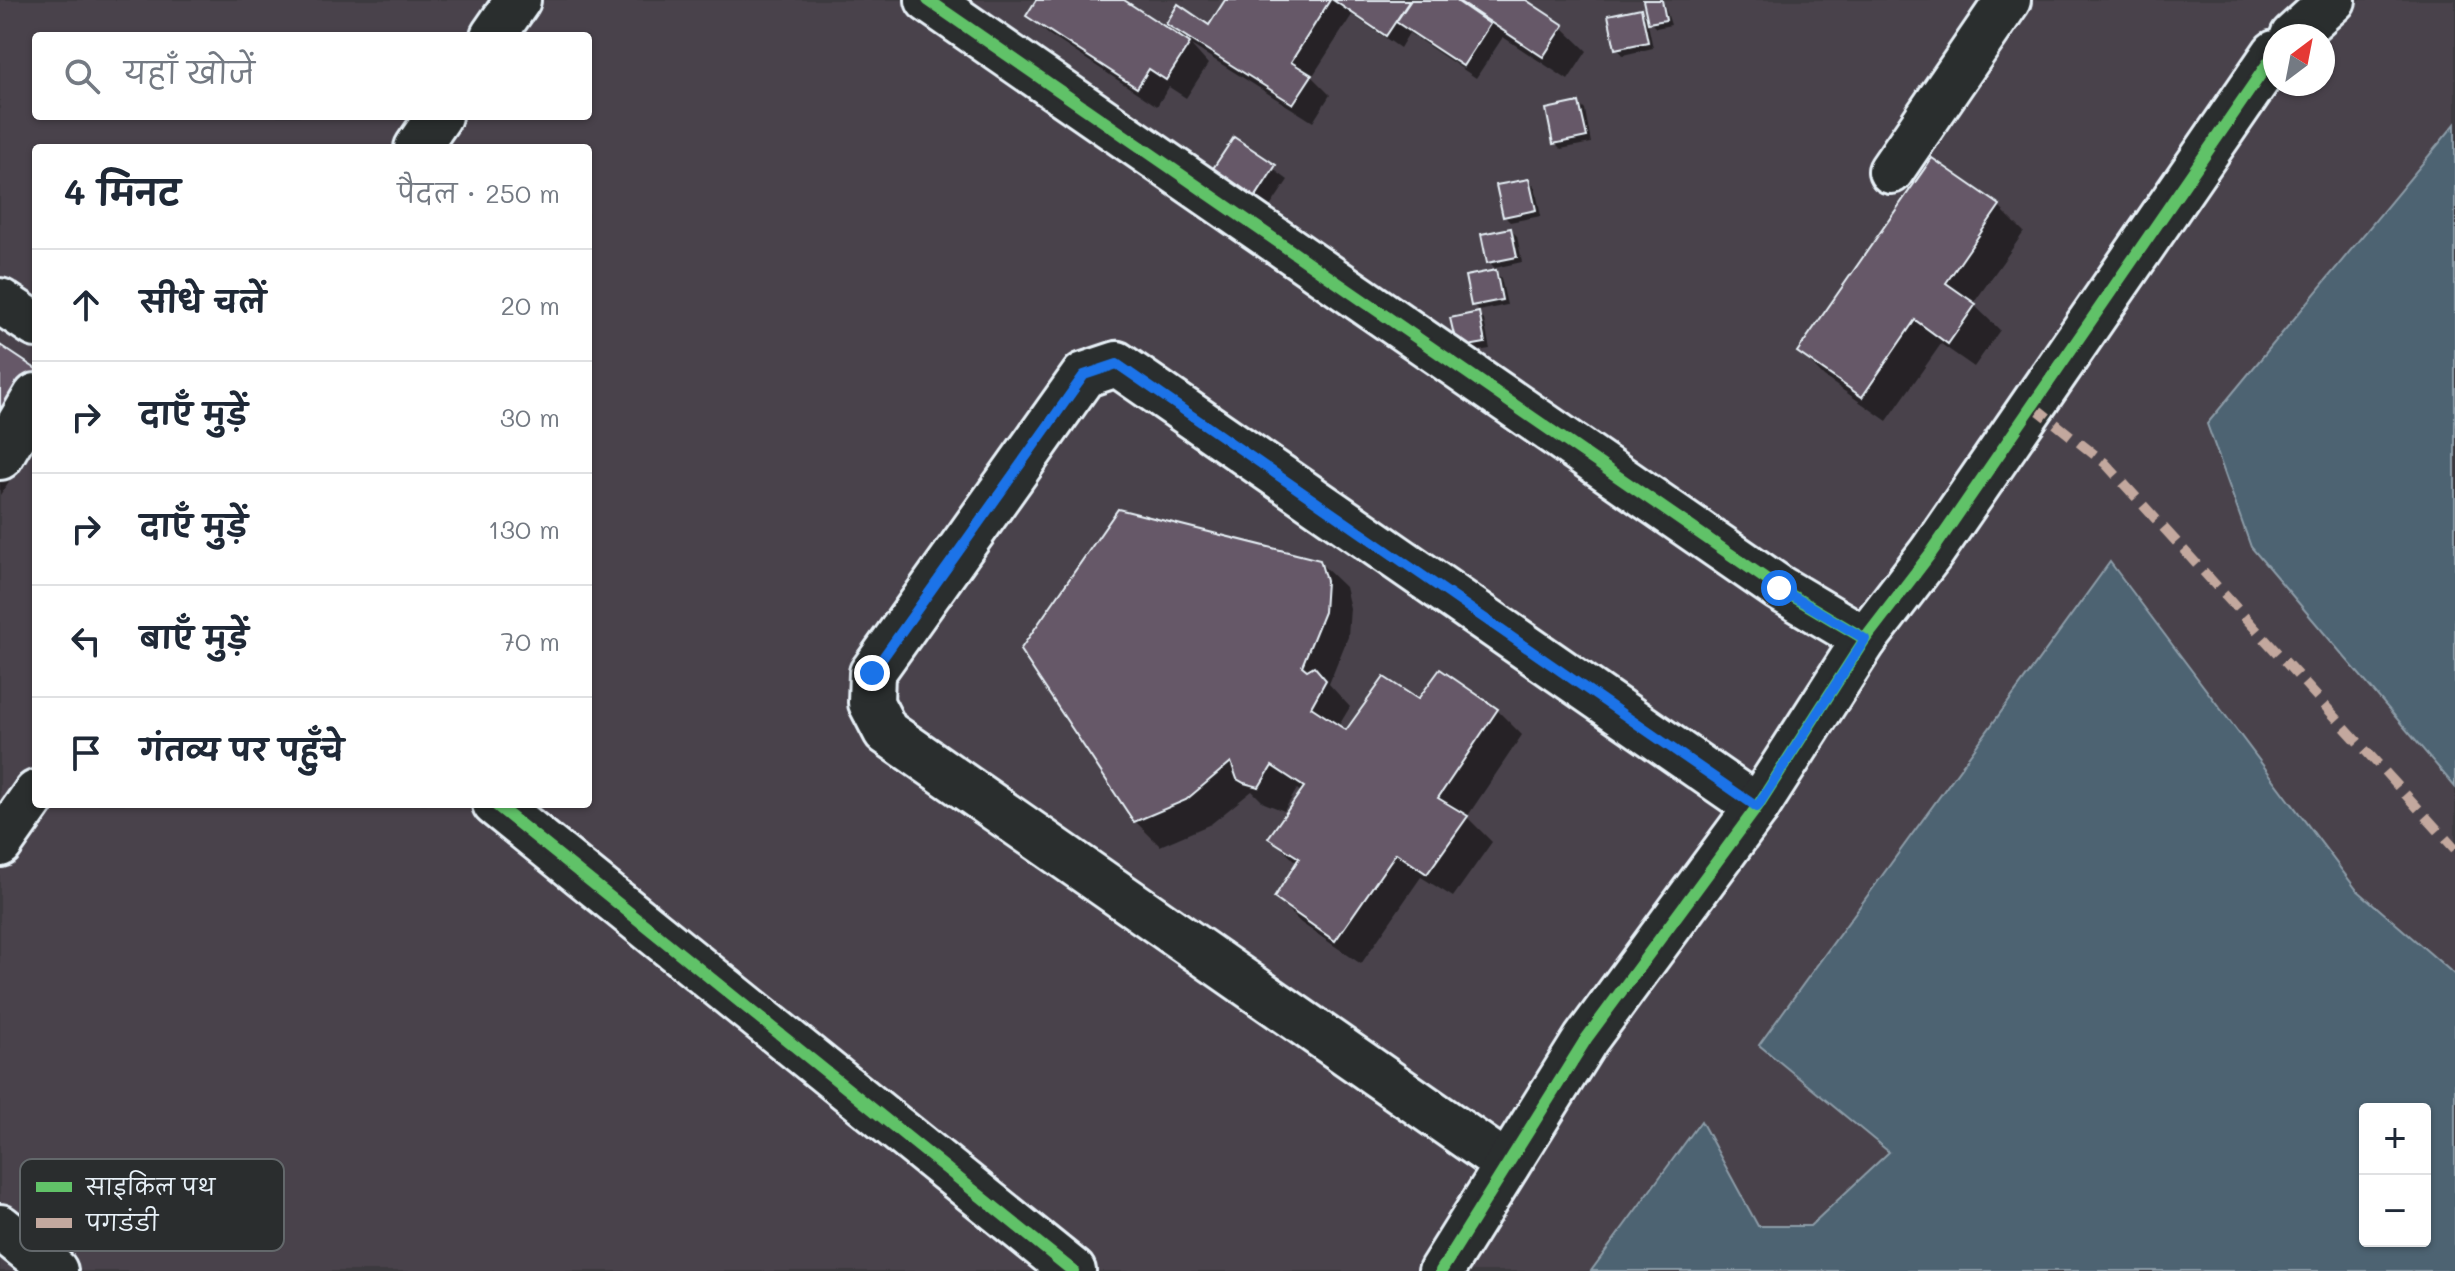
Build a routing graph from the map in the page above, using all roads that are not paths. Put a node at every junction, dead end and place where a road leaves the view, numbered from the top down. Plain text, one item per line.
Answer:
1 (518, 0) edge
2 (928, 0) edge
3 (2008, 0) edge
4 (2333, 0) edge
5 (2306, 24) edge
6 (496, 32) edge
7 (2263, 70) edge
8 (436, 120) edge
9 (420, 144) edge
10 (1891, 171) dead end
11 (0, 301) edge
12 (32, 322) edge
13 (32, 403) edge
14 (0, 457) edge
15 (1865, 639) junction
16 (32, 799) edge
17 (1757, 807) junction
18 (500, 808) edge
19 (0, 844) edge
20 (1507, 1165) junction
21 (0, 1227) edge
22 (20, 1243) edge
23 (30, 1251) edge
24 (55, 1271) edge
25 (1073, 1271) edge
26 (1441, 1271) edge

1 - 6 street
2 - 15 street
3 - 10 street
4 - 5 street
7 - 15 street
8 - 9 street
11 - 12 street
13 - 14 street
15 - 17 street
16 - 19 street
17 - 20 street
17 - 20 street
18 - 25 street
20 - 26 street
21 - 22 street
23 - 24 street

